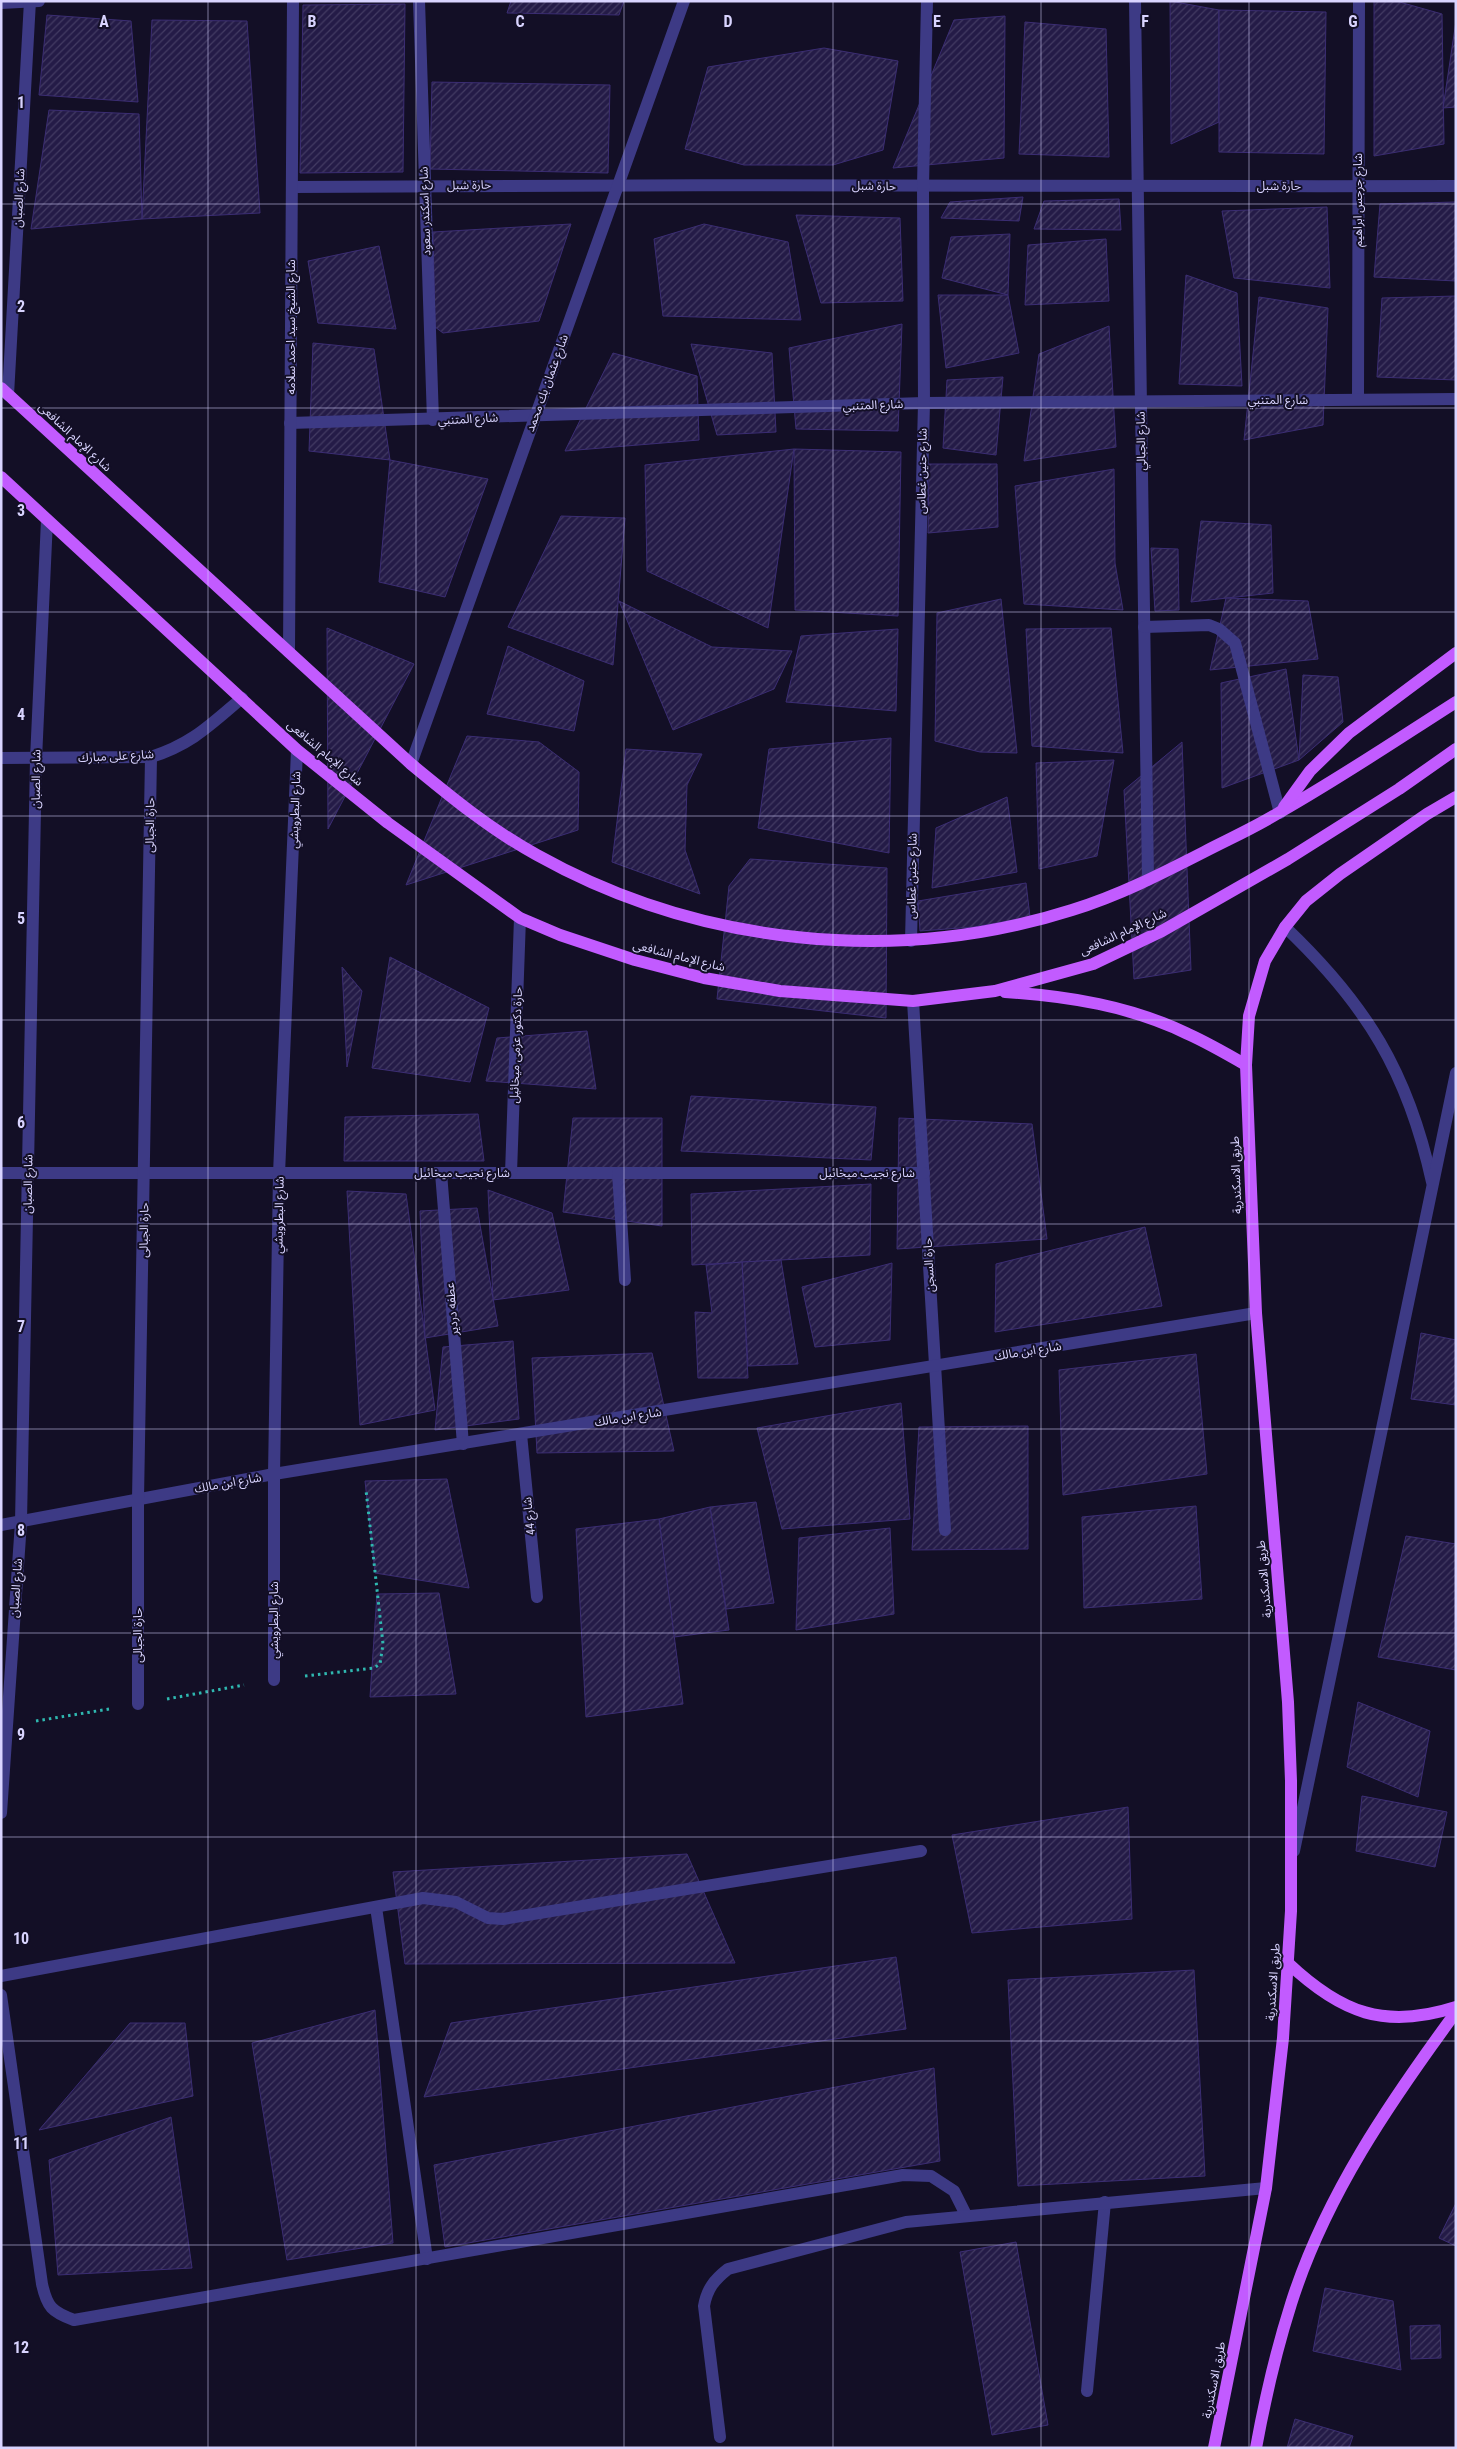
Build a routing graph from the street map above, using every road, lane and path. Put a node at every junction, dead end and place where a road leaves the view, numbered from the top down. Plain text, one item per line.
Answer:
1 (39, 1) edge
2 (293, 1) edge
3 (419, 1) edge
4 (684, 1) edge
5 (927, 1) edge
6 (1135, 1) edge
7 (1359, 1) edge
8 (30, 2) edge
9 (1, 3) edge
10 (619, 184) junction
11 (424, 185) junction
12 (292, 186) junction
13 (923, 186) junction
14 (1138, 186) junction
15 (1358, 186) junction
16 (1456, 186) edge
17 (5, 391) edge
18 (1456, 399) edge
19 (1358, 400) junction
20 (1141, 401) junction
21 (924, 403) junction
22 (535, 416) junction
23 (433, 420) junction
24 (290, 423) junction
25 (1, 477) edge
26 (47, 520) junction
27 (1144, 627) junction
28 (289, 652) junction
29 (1456, 653) edge
30 (242, 698) junction
31 (1455, 702) edge
32 (1456, 749) edge
33 (297, 750) junction
34 (151, 757) junction
35 (1, 758) edge
36 (36, 759) junction
37 (411, 764) junction
38 (1456, 797) edge
39 (1280, 813) junction
40 (1148, 880) junction
41 (520, 918) junction
42 (1285, 927) junction
43 (911, 941) junction
44 (995, 991) junction
45 (913, 1001) junction
46 (1246, 1065) junction
47 (1456, 1073) edge
48 (1, 1173) edge
49 (28, 1173) junction
50 (441, 1173) junction
51 (511, 1173) junction
52 (618, 1173) junction
53 (924, 1173) junction
54 (145, 1174) junction
55 (279, 1174) junction
56 (1433, 1188) junction
57 (625, 1280) dead end
58 (1256, 1313) junction
59 (935, 1366) junction
60 (521, 1434) junction
61 (463, 1444) junction
62 (363, 1460) junction
63 (274, 1474) junction
64 (138, 1499) junction
65 (21, 1522) junction
66 (1, 1525) edge
67 (945, 1530) dead end
68 (537, 1597) dead end
69 (274, 1680) junction
70 (138, 1704) junction
71 (6, 1727) junction
72 (1, 1813) edge
73 (921, 1851) dead end
74 (1292, 1860) junction
75 (376, 1907) junction
76 (1288, 1963) junction
77 (1, 1976) edge
78 (1, 1995) edge
79 (1456, 2007) edge
80 (1456, 2012) edge
81 (1266, 2188) junction
82 (1105, 2202) junction
83 (966, 2215) junction
84 (427, 2259) junction
85 (1087, 2392) dead end
86 (720, 2437) dead end
87 (1214, 2448) edge
88 (1256, 2448) edge

1 - 8 street
2 - 12 street, شارع الشيخ سيد احمد سلامه
3 - 11 street, شارع اسكندر سعود
4 - 10 street, شارع عثمان بك محمد
5 - 13 street, شارع حنين غطاس
6 - 14 street, شارع الجبالي
7 - 15 street, شارع جرجس ابراهيم
8 - 9 street
8 - 17 street, شارع الصبان
10 - 11 street, حارة شبل
10 - 13 street, حارة شبل
10 - 22 street, شارع عثمان بك محمد
11 - 12 street, حارة شبل
11 - 23 street, شارع اسكندر سعود
12 - 24 street, شارع الشيخ سيد احمد سلامه
13 - 14 street, حارة شبل
13 - 21 street, شارع حنين غطاس
14 - 15 street, حارة شبل
14 - 20 street, شارع الجبالي
15 - 16 street, حارة شبل
15 - 19 street, شارع جرجس ابراهيم
17 - 28 main road, شارع الإمام الشافعى
18 - 19 street, شارع المتنبي
19 - 20 street, شارع المتنبي
20 - 21 street, شارع المتنبي
20 - 27 street, شارع الجبالي
21 - 22 street, شارع المتنبي
21 - 43 street, شارع حنين غطاس
22 - 23 street, شارع المتنبي
22 - 37 street, شارع عثمان بك محمد
23 - 24 street, شارع المتنبي
24 - 28 street, شارع الشيخ سيد احمد سلامه
25 - 26 main road, شارع الإمام الشافعى
26 - 30 main road, شارع الإمام الشافعى
26 - 36 street, شارع الصبان
27 - 39 street
27 - 40 street, شارع الجبالي
28 - 37 main road, شارع الإمام الشافعى
29 - 39 main road, شارع الإمام الشافعى
30 - 33 main road, شارع الإمام الشافعى
30 - 34 street, شارع على مبارك
31 - 39 main road, شارع الإمام الشافعى
32 - 44 main road, شارع الإمام الشافعى
33 - 41 main road, شارع الإمام الشافعى
33 - 55 street, شارع البطرويشي
34 - 36 street, شارع على مبارك
34 - 54 street, حارة الجبالى
35 - 36 street, شارع على مبارك
36 - 49 street, شارع الصبان
37 - 43 main road, شارع الإمام الشافعى
38 - 42 main road, طريق الاسكندرية
39 - 40 main road, شارع الإمام الشافعى
40 - 43 main road, شارع الإمام الشافعى
41 - 45 main road, شارع الإمام الشافعى
41 - 51 street, حارة دكتور عزمى ميخائيل
42 - 46 main road, طريق الاسكندرية
42 - 56 street
44 - 45 main road, شارع الإمام الشافعى
44 - 46 main road
45 - 53 street, حارة السجن
46 - 58 main road, طريق الاسكندرية
47 - 56 street
48 - 49 street, شارع نجيب ميخائيل
49 - 54 street, شارع نجيب ميخائيل
49 - 65 street, شارع الصبان
50 - 51 street, شارع نجيب ميخائيل
50 - 55 street, شارع نجيب ميخائيل
50 - 61 street, عطفه دردير
51 - 52 street, شارع نجيب ميخائيل
52 - 53 street, شارع نجيب ميخائيل
52 - 57 street
53 - 59 street, حارة السجن
54 - 55 street, شارع نجيب ميخائيل
54 - 64 street, حارة الجبالى
55 - 63 street, شارع البطرويشي
56 - 74 street
58 - 59 street, شارع ابن مالك
58 - 74 main road, طريق الاسكندرية
59 - 60 street, شارع ابن مالك
59 - 67 street, حارة السجن
60 - 61 street, شارع ابن مالك
60 - 68 street, شارع 44
61 - 62 street, شارع ابن مالك
62 - 63 street, شارع ابن مالك
62 - 69 path
63 - 64 street, شارع ابن مالك
63 - 69 street, شارع البطرويشي
64 - 65 street, شارع ابن مالك
64 - 70 street, حارة الجبالى
65 - 66 street, شارع ابن مالك
65 - 71 street, شارع الصبان
69 - 70 path
70 - 71 path
71 - 72 street, شارع الصبان
73 - 75 street
74 - 76 main road, طريق الاسكندرية
75 - 77 street
75 - 84 street
76 - 79 main road
76 - 81 main road, طريق الاسكندرية
78 - 84 street
80 - 88 main road
81 - 82 street
81 - 87 main road, طريق الاسكندرية
82 - 83 street
82 - 85 street
83 - 84 street
83 - 86 street

